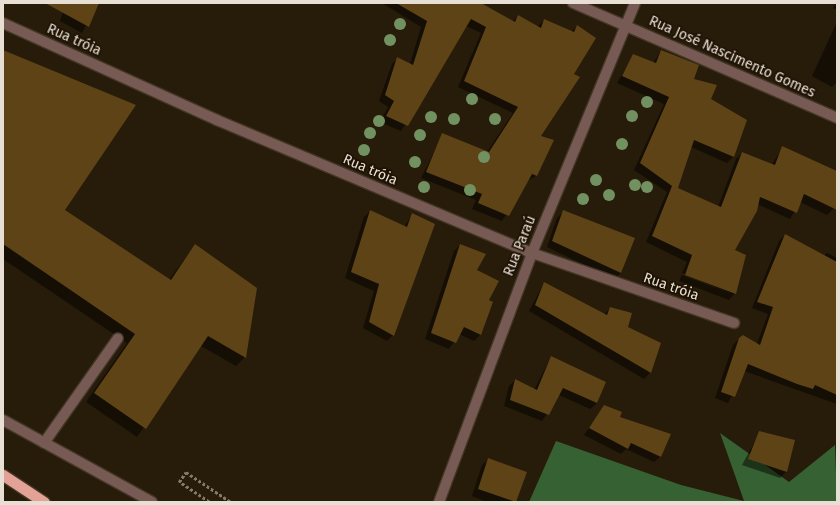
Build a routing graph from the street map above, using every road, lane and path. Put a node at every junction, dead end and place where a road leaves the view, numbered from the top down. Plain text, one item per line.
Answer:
1 (573, 3) edge
2 (635, 3) edge
3 (3, 23) edge
4 (626, 26) junction
5 (837, 118) edge
6 (532, 253) junction
7 (734, 323) dead end
8 (118, 338) dead end
9 (3, 420) edge
10 (44, 443) junction
11 (3, 474) edge
12 (44, 502) edge
13 (152, 502) edge
14 (209, 502) edge
15 (231, 502) edge
16 (439, 502) edge

1 - 4 street, Rua José Nascimento Gomes
2 - 4 street, Rua Paraú
3 - 6 street, Rua tróia
4 - 5 street, Rua José Nascimento Gomes
4 - 6 street, Rua Paraú
6 - 7 street, Rua tróia
6 - 16 street, Rua Paraú
8 - 10 street
9 - 10 street
10 - 13 street
11 - 12 highway
14 - 15 path

